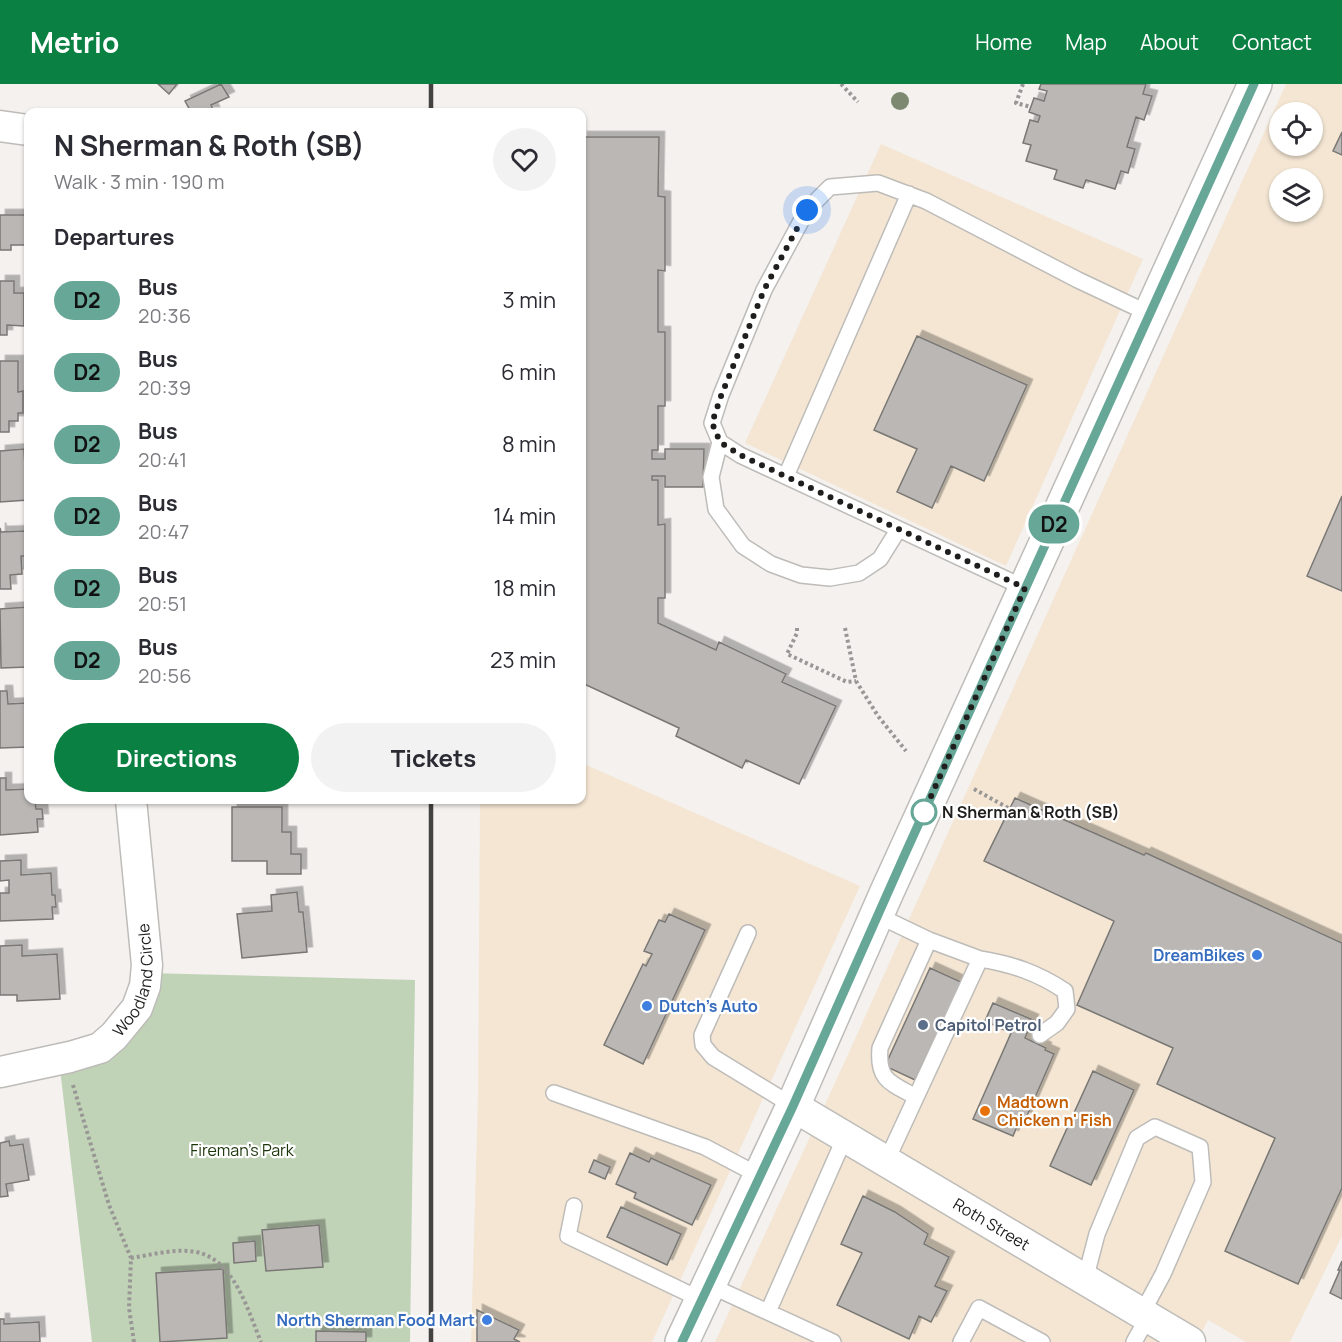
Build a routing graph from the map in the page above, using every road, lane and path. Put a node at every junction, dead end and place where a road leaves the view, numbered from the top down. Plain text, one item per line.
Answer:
1 (841, 84) edge
2 (1023, 84) edge
3 (1254, 84) edge
4 (858, 102) dead end
5 (1031, 107) dead end
6 (0, 126) edge
7 (24, 129) edge
8 (909, 194) junction
9 (1150, 314) junction
10 (720, 442) junction
11 (786, 476) junction
12 (898, 530) junction
13 (1025, 588) junction
14 (797, 628) dead end
15 (845, 628) dead end
16 (856, 681) junction
17 (906, 751) dead end
18 (974, 789) dead end
19 (131, 804) edge
20 (1010, 809) dead end
21 (877, 915) junction
22 (748, 933) dead end
23 (929, 940) junction
24 (980, 959) junction
25 (1040, 1035) dead end
26 (70, 1057) junction
27 (0, 1072) edge
28 (554, 1093) dead end
29 (916, 1097) junction
30 (793, 1106) junction
31 (845, 1137) junction
32 (886, 1161) junction
33 (760, 1176) junction
34 (574, 1206) dead end
35 (131, 1258) junction
36 (1085, 1280) junction
37 (705, 1293) junction
38 (768, 1312) junction
39 (1141, 1324) edge
40 (134, 1342) edge
41 (261, 1342) edge
42 (682, 1342) edge
43 (833, 1342) edge
44 (961, 1342) edge
45 (1042, 1342) edge
46 (1190, 1342) edge

1 - 4 path
2 - 5 path
3 - 9 street
6 - 7 street
8 - 9 lane
8 - 10 lane
8 - 11 lane
9 - 13 street
10 - 11 lane
10 - 12 lane
11 - 12 lane
12 - 13 lane
13 - 21 street
14 - 16 path
15 - 16 path
16 - 17 path
18 - 20 path
19 - 26 street, Woodland Circle
21 - 23 lane
21 - 30 street
22 - 30 lane
23 - 24 lane
23 - 29 lane
24 - 25 lane
24 - 29 lane
26 - 27 street, Woodland Circle
26 - 35 path
28 - 33 lane
29 - 32 lane
30 - 31 street, Roth Street
30 - 33 street
31 - 32 street, Roth Street
31 - 38 lane
32 - 36 street, Roth Street
33 - 37 street
34 - 37 lane
35 - 40 path
35 - 41 path
36 - 39 street, Roth Street
36 - 39 lane
37 - 38 lane
37 - 42 street
38 - 43 lane
39 - 46 street, Roth Street
44 - 45 lane

